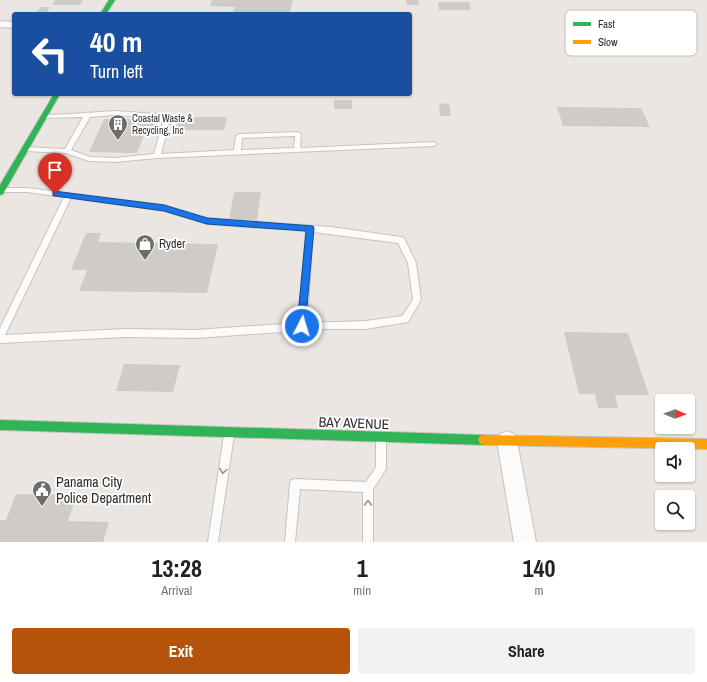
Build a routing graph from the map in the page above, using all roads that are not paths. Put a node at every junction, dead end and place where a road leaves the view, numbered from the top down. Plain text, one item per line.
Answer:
1 (112, 0) edge
2 (105, 12) edge
3 (0, 24) edge
4 (12, 25) edge
5 (56, 96) edge
6 (88, 114) junction
7 (44, 116) junction
8 (434, 144) dead end
9 (25, 149) junction
10 (298, 150) junction
11 (67, 151) junction
12 (237, 153) junction
13 (157, 156) junction
14 (0, 191) edge
15 (69, 195) junction
16 (310, 228) junction
17 (302, 326) junction
18 (0, 338) edge
19 (0, 425) edge
20 (229, 433) junction
21 (382, 437) junction
22 (508, 442) junction
23 (707, 444) edge
24 (368, 487) junction
25 (213, 542) edge
26 (290, 542) edge
27 (368, 542) edge
28 (525, 542) edge

1 - 2 street
3 - 4 street
5 - 7 street
6 - 7 lane
6 - 11 lane
6 - 13 lane
7 - 9 street
8 - 10 lane
9 - 11 lane
9 - 14 street
10 - 12 lane
10 - 12 lane
11 - 13 lane
12 - 13 lane
14 - 15 lane
15 - 16 lane
15 - 18 lane
16 - 17 lane
16 - 17 lane
17 - 18 lane
19 - 20 street, BAY AVENUE
20 - 21 street, BAY AVENUE
20 -> 25 lane
21 - 22 street, BAY AVENUE
21 - 24 lane
22 - 23 street, BAY AVENUE
22 - 28 street
24 - 26 lane
27 -> 24 lane

